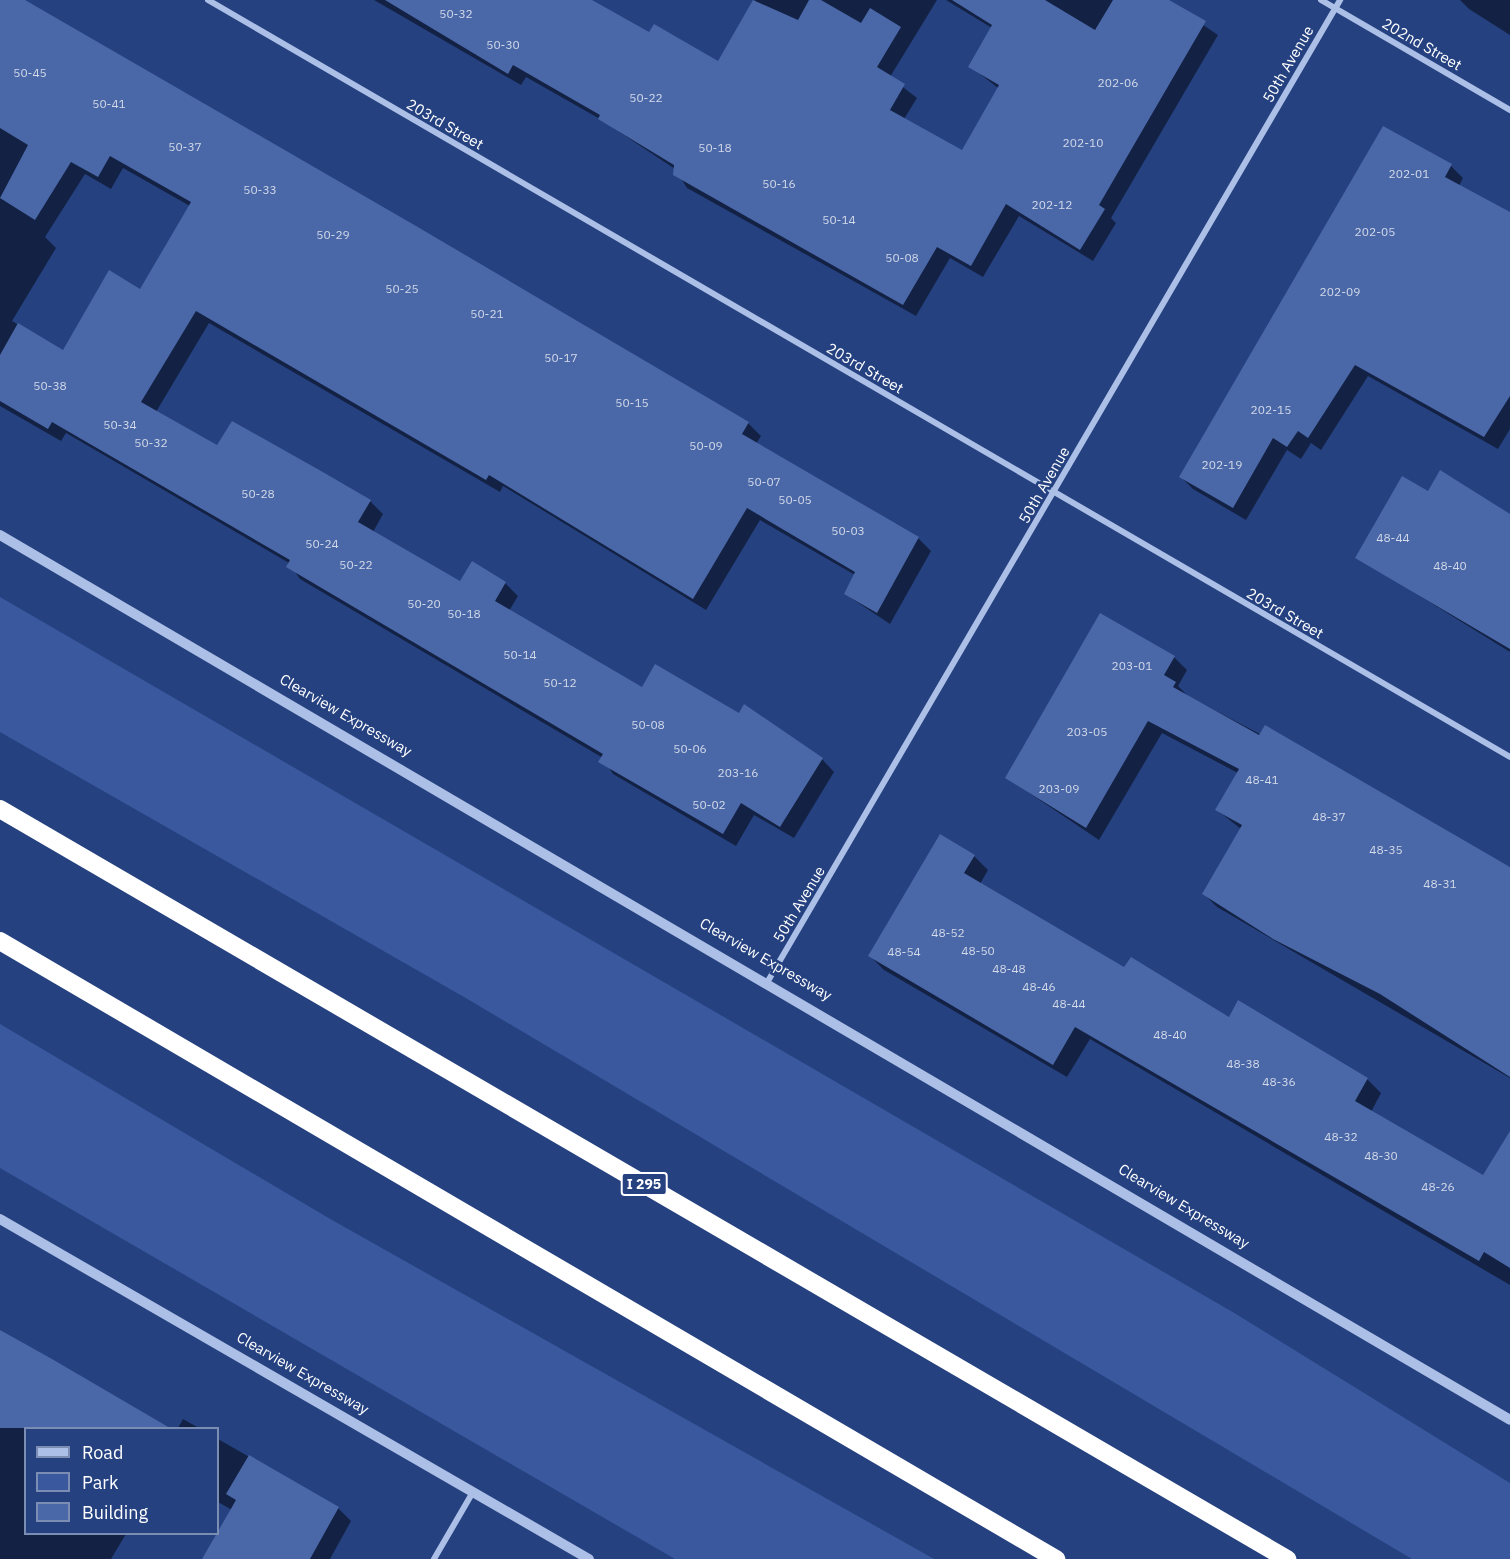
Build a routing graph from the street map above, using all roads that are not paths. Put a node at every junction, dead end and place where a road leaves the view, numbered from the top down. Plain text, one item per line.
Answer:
1 (208, 0) edge
2 (1321, 0) edge
3 (1340, 0) edge
4 (1335, 8) junction
5 (1510, 110) edge
6 (1053, 492) junction
7 (0, 535) edge
8 (1510, 757) edge
9 (0, 809) edge
10 (0, 941) edge
11 (768, 981) junction
12 (0, 1219) edge
13 (1510, 1420) edge
14 (473, 1492) junction
15 (434, 1559) edge
16 (589, 1559) edge
17 (1056, 1559) edge
18 (1287, 1559) edge

1 - 6 street, 203rd Street
2 - 4 street, 202nd Street
3 - 4 street, 50th Avenue
4 - 5 street, 202nd Street
4 - 6 street, 50th Avenue
6 - 8 street, 203rd Street
6 - 11 street, 50th Avenue
7 - 11 street, Clearview Expressway
9 - 18 highway, I 295
10 - 17 highway
11 - 13 street, Clearview Expressway
12 - 14 street, Clearview Expressway
14 - 15 street
14 - 16 street, Clearview Expressway

